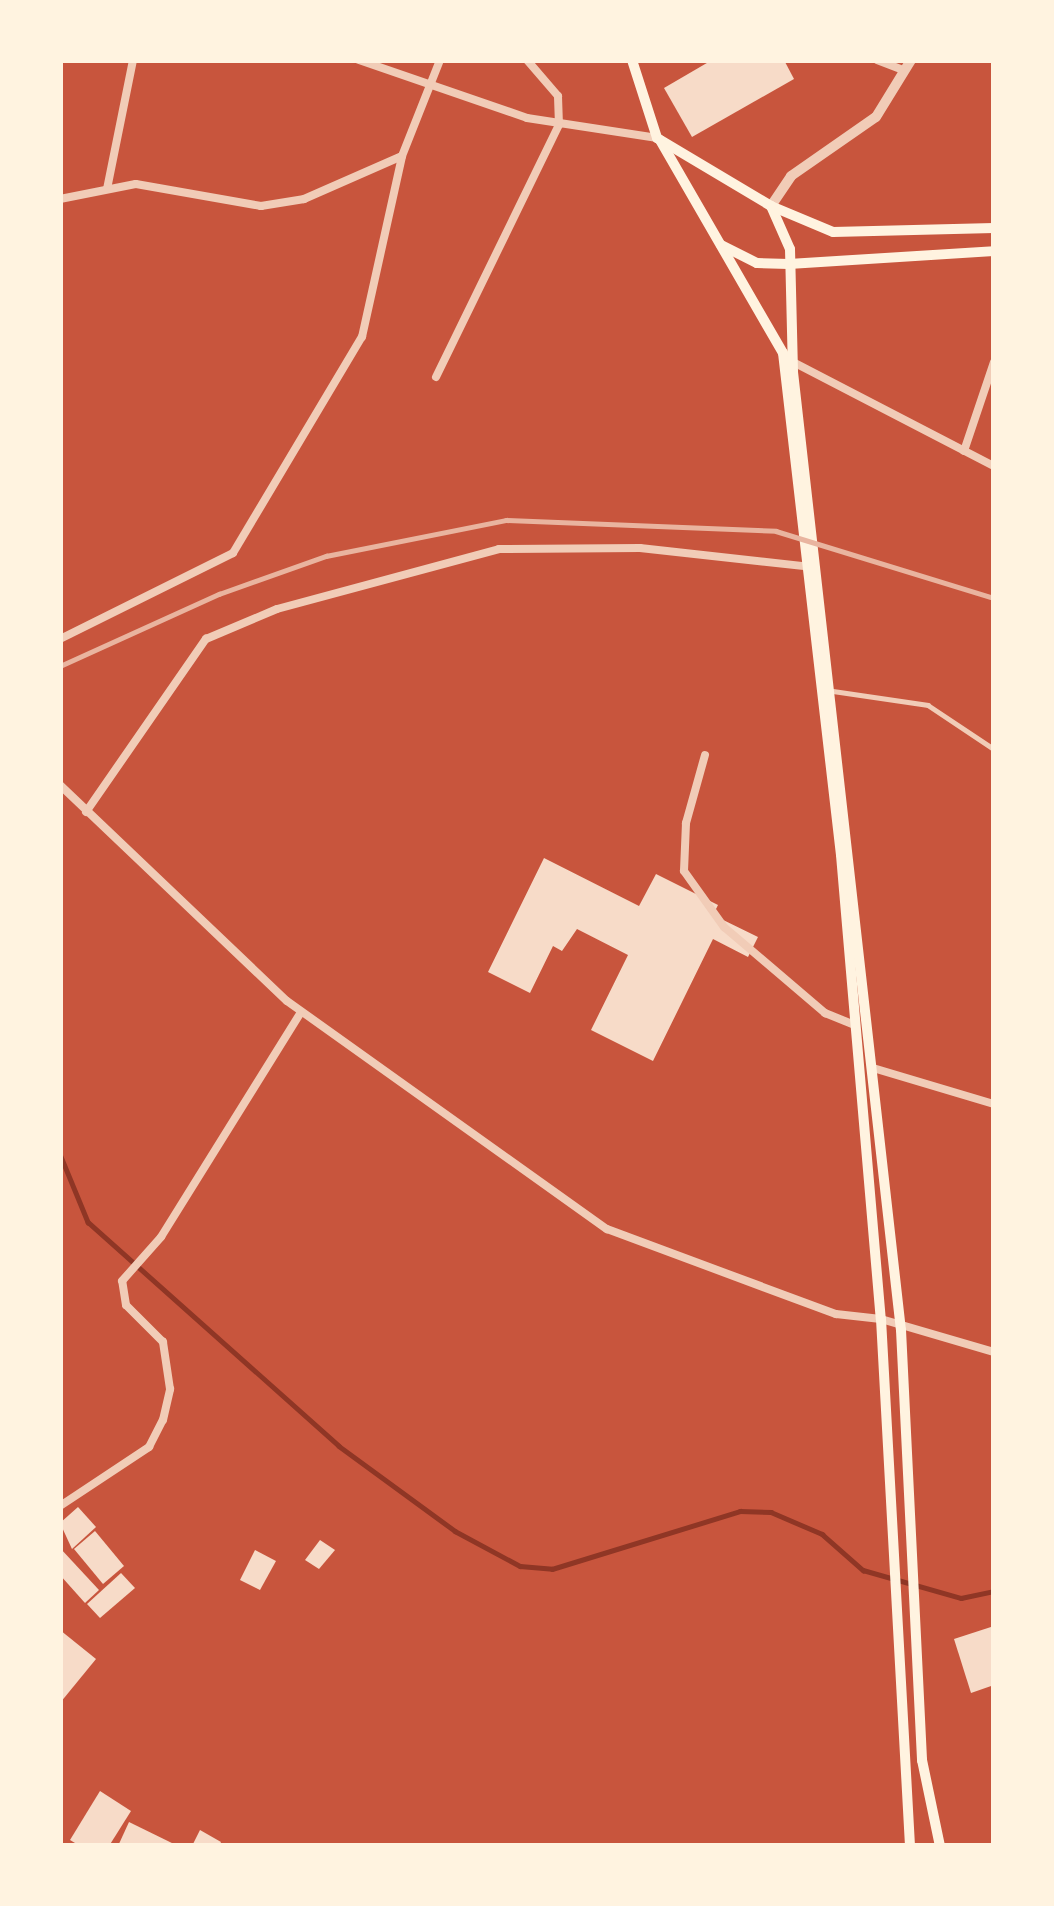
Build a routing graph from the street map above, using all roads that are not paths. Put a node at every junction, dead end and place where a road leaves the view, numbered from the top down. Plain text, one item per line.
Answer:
1 (133, 60) edge
2 (359, 60) edge
3 (440, 60) edge
4 (527, 60) edge
5 (632, 60) edge
6 (877, 60) edge
7 (907, 65) edge
8 (431, 83) junction
9 (559, 125) junction
10 (658, 139) junction
11 (402, 156) junction
12 (106, 190) junction
13 (60, 199) edge
14 (771, 206) junction
15 (994, 228) edge
16 (718, 244) junction
17 (994, 251) edge
18 (789, 264) junction
19 (793, 362) junction
20 (994, 362) edge
21 (436, 377) dead end
22 (964, 451) junction
23 (994, 466) edge
24 (804, 566) junction
25 (60, 640) edge
26 (833, 691) junction
27 (994, 749) edge
28 (705, 755) dead end
29 (60, 785) edge
30 (86, 812) junction
31 (301, 1012) junction
32 (855, 1025) junction
33 (873, 1068) junction
34 (994, 1104) edge
35 (881, 1319) junction
36 (901, 1330) junction
37 (994, 1352) edge
38 (60, 1507) edge
39 (910, 1846) edge
40 (940, 1846) edge

1 - 12 street
2 - 8 street
3 - 8 street
4 - 9 street
5 - 10 main road
6 - 7 street
7 - 14 street
8 - 9 street
8 - 11 street
9 - 10 street
9 - 21 street
10 - 14 main road
10 - 16 main road
11 - 12 street
11 - 25 street
12 - 13 street
14 - 15 main road
14 - 18 main road
16 - 18 main road
16 - 24 main road
17 - 18 main road
18 - 19 main road
19 - 22 street
19 - 26 main road
20 - 22 street
22 - 23 street
24 - 30 street
24 - 32 main road
26 - 27 lane
26 - 33 main road
28 - 32 street
29 - 30 street
30 - 31 street
31 - 35 street
31 - 38 street
32 - 35 main road
33 - 34 street
33 - 36 main road
35 - 36 street
35 - 39 main road
36 - 37 street
36 - 40 main road

